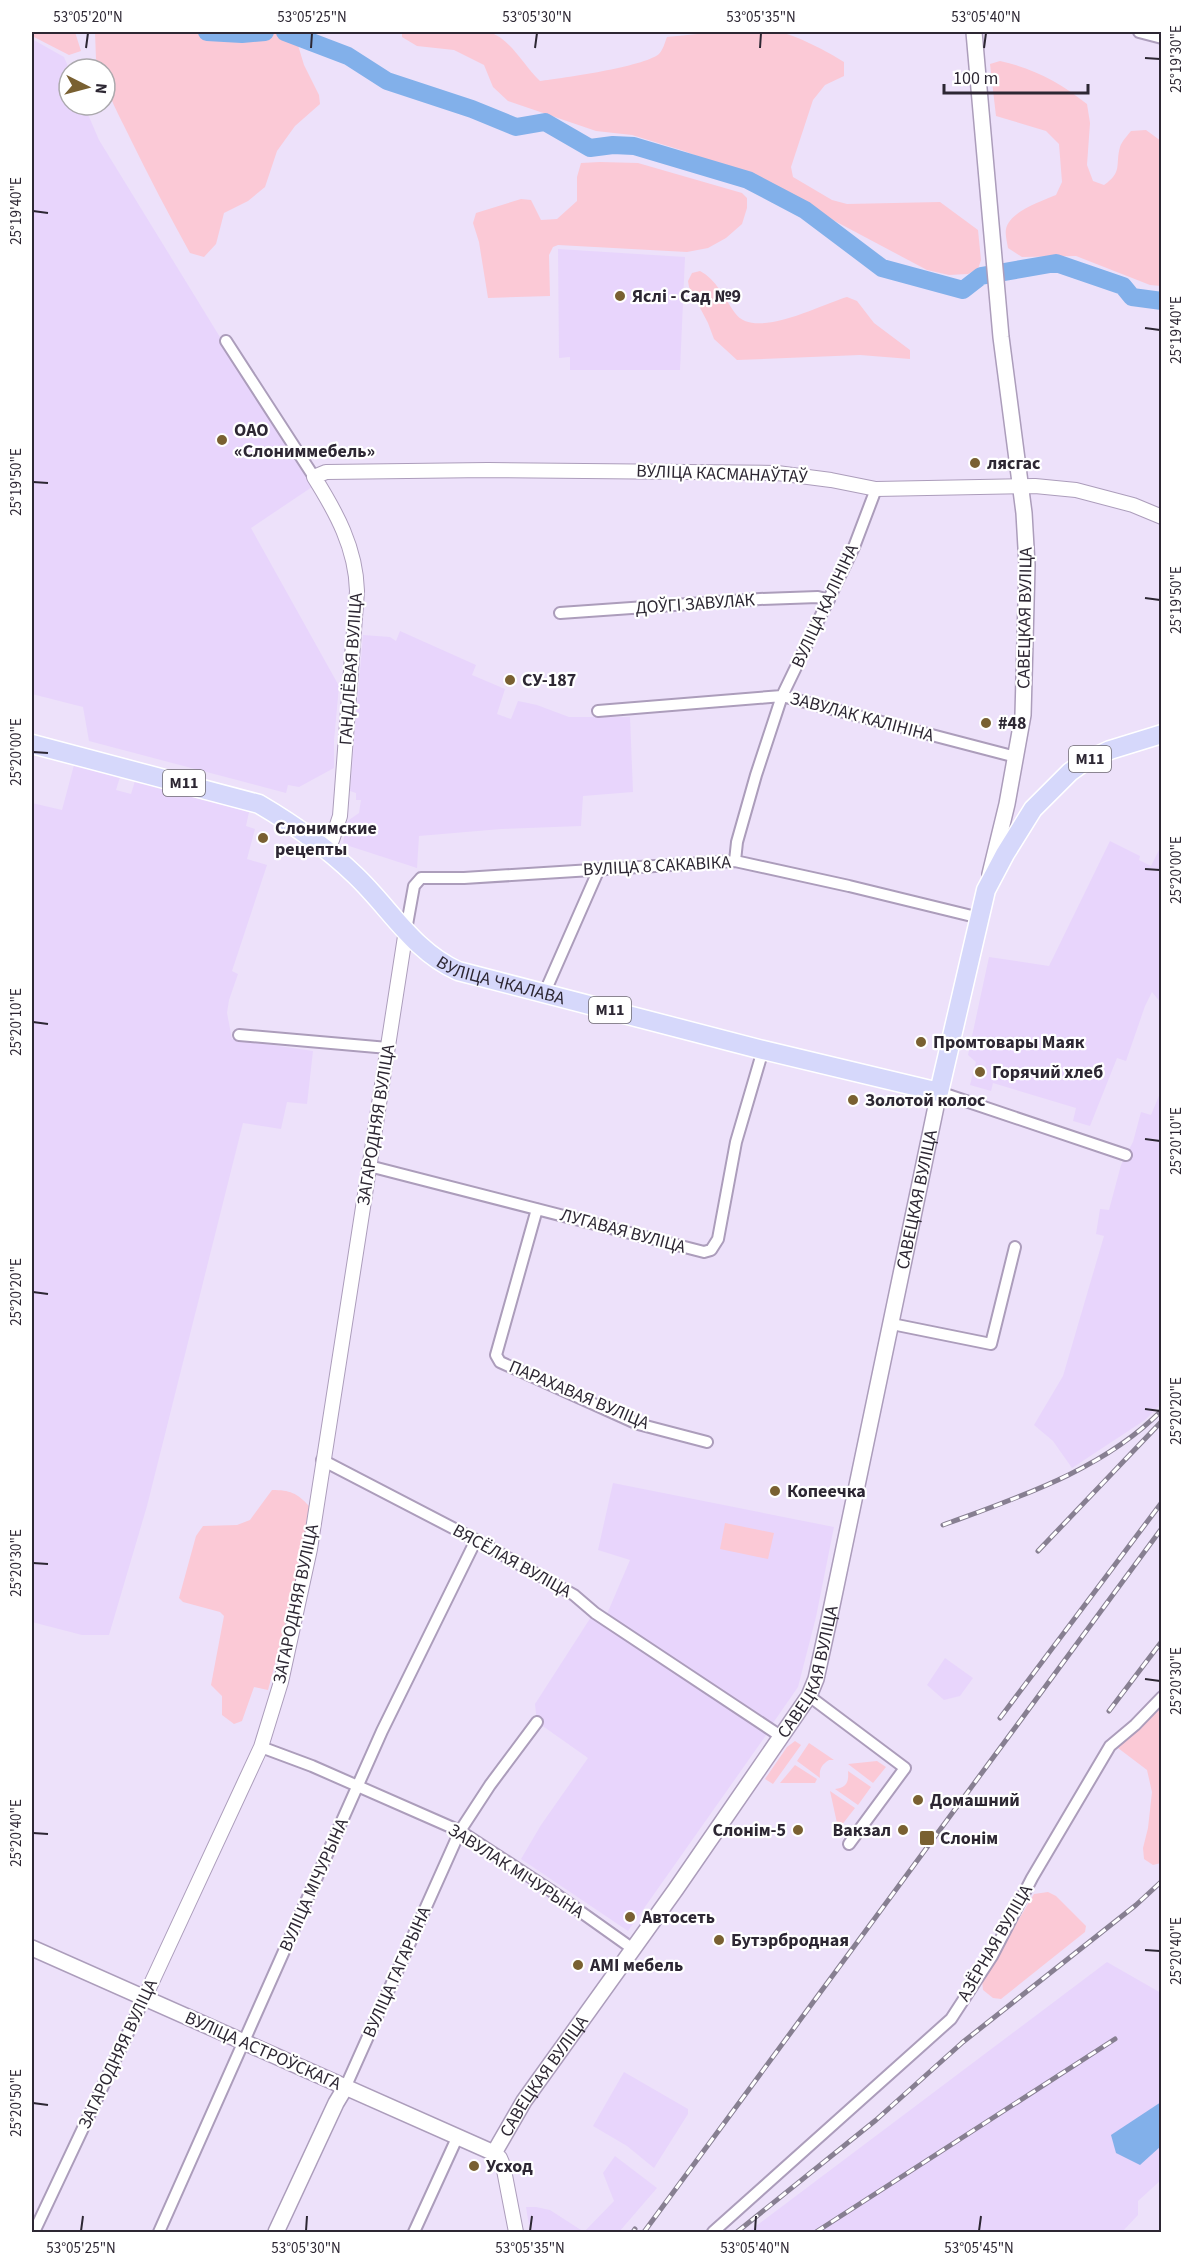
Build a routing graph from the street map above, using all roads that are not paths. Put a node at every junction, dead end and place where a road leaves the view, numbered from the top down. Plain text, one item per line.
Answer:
1 (974, 32) edge
2 (1139, 32) edge
3 (1161, 38) edge
4 (226, 341) dead end
5 (314, 477) junction
6 (1020, 486) junction
7 (876, 489) junction
8 (1161, 517) edge
9 (828, 600) junction
10 (560, 613) dead end
11 (782, 696) junction
12 (598, 711) dead end
13 (1161, 734) edge
14 (32, 744) edge
15 (1016, 757) junction
16 (1007, 804) junction
17 (1033, 809) junction
18 (325, 848) junction
19 (735, 861) junction
20 (599, 869) junction
21 (986, 890) junction
22 (980, 918) junction
23 (406, 930) junction
24 (544, 994) junction
25 (239, 1035) dead end
26 (388, 1048) junction
27 (763, 1050) junction
28 (939, 1092) junction
29 (1126, 1155) dead end
30 (369, 1166) junction
31 (537, 1209) junction
32 (1015, 1247) dead end
33 (892, 1324) junction
34 (707, 1442) dead end
35 (322, 1460) junction
36 (476, 1540) junction
37 (809, 1696) junction
38 (1161, 1697) edge
39 (537, 1722) dead end
40 (782, 1737) junction
41 (261, 1748) junction
42 (358, 1786) junction
43 (460, 1831) junction
44 (849, 1844) dead end
45 (32, 1948) edge
46 (633, 1949) junction
47 (144, 1999) junction
48 (245, 2042) junction
49 (345, 2088) junction
50 (457, 2138) junction
51 (494, 2153) junction
52 (34, 2232) edge
53 (159, 2232) edge
54 (276, 2232) edge
55 (414, 2232) edge
56 (516, 2232) edge
57 (713, 2232) edge

1 - 6 main road, САВЕЦКАЯ ВУЛІЦА
2 - 3 street
4 - 5 street, ГАНДЛЁВАЯ ВУЛІЦА
5 - 7 street, ВУЛІЦА КАСМАНАЎТАЎ
5 - 18 street, ГАНДЛЁВАЯ ВУЛІЦА
6 - 7 street, ВУЛІЦА КАСМАНАЎТАЎ
6 - 8 street, ВУЛІЦА КАСМАНАЎТАЎ
6 - 15 main road, САВЕЦКАЯ ВУЛІЦА
7 - 9 street, ВУЛІЦА КАЛІНІНА
9 - 10 street, ДОЎГІ ЗАВУЛАК
9 - 11 street, ВУЛІЦА КАЛІНІНА
11 - 12 street, ЗАВУЛАК КАЛІНІНА
11 - 15 street, ЗАВУЛАК КАЛІНІНА
11 - 19 street, ВУЛІЦА КАЛІНІНА
13 - 17 highway, М11
14 - 18 highway, ВУЛІЦА ЧКАЛАВА / М11
15 - 16 main road, САВЕЦКАЯ ВУЛІЦА
16 - 17 main road
16 - 21 main road, САВЕЦКАЯ ВУЛІЦА
17 - 21 highway, М11
18 - 23 highway, ВУЛІЦА ЧКАЛАВА / М11
19 - 20 street, ВУЛІЦА 8 САКАВІКА
19 - 22 street, ВУЛІЦА 8 САКАВІКА
20 - 23 street, ВУЛІЦА 8 САКАВІКА
20 - 24 street
21 - 22 highway, САВЕЦКАЯ ВУЛІЦА / М11
22 - 28 highway, САВЕЦКАЯ ВУЛІЦА / М11
23 - 24 highway, ВУЛІЦА ЧКАЛАВА / М11
23 - 26 street, ЗАГАРОДНЯЯ ВУЛІЦА
24 - 27 highway, ВУЛІЦА ЧКАЛАВА / М11
25 - 26 street
26 - 30 street, ЗАГАРОДНЯЯ ВУЛІЦА
27 - 28 highway, ВУЛІЦА ЧКАЛАВА / М11
27 - 31 street, ЛУГАВАЯ ВУЛІЦА
28 - 29 street, ВУЛІЦА ЧКАЛАВА
28 - 33 main road, САВЕЦКАЯ ВУЛІЦА
30 - 31 street, ЛУГАВАЯ ВУЛІЦА
30 - 35 street, ЗАГАРОДНЯЯ ВУЛІЦА
31 - 34 street, ПАРАХАВАЯ ВУЛІЦА
32 - 33 street
33 - 37 main road, САВЕЦКАЯ ВУЛІЦА
35 - 36 street, ВЯСЁЛАЯ ВУЛІЦА
35 - 41 street, ЗАГАРОДНЯЯ ВУЛІЦА
36 - 40 street, ВЯСЁЛАЯ ВУЛІЦА
36 - 42 street, ВУЛІЦА МІЧУРЫНА
37 - 40 main road, САВЕЦКАЯ ВУЛІЦА
37 - 44 street
38 - 57 street, АЗЁРНАЯ ВУЛІЦА
39 - 43 street, ВУЛІЦА ГАГАРЫНА
40 - 46 main road, САВЕЦКАЯ ВУЛІЦА
41 - 42 street, ЗАВУЛАК МІЧУРЫНА
41 - 47 street, ЗАГАРОДНЯЯ ВУЛІЦА
42 - 43 street, ЗАВУЛАК МІЧУРЫНА
42 - 48 street, ВУЛІЦА МІЧУРЫНА
43 - 46 street, ЗАВУЛАК МІЧУРЫНА
43 - 49 street, ВУЛІЦА ГАГАРЫНА
45 - 47 main road, ВУЛІЦА АСТРОЎСКАГА
46 - 51 main road, САВЕЦКАЯ ВУЛІЦА
47 - 48 main road, ВУЛІЦА АСТРОЎСКАГА
47 - 52 street, ЗАГАРОДНЯЯ ВУЛІЦА
48 - 49 main road, ВУЛІЦА АСТРОЎСКАГА
48 - 53 street, ВУЛІЦА МІЧУРЫНА
49 - 50 main road, ВУЛІЦА АСТРОЎСКАГА
49 - 54 main road, ВУЛІЦА ГАГАРЫНА
50 - 51 main road, ВУЛІЦА АСТРОЎСКАГА
50 - 55 street
51 - 56 street, САВЕЦКАЯ ВУЛІЦА

